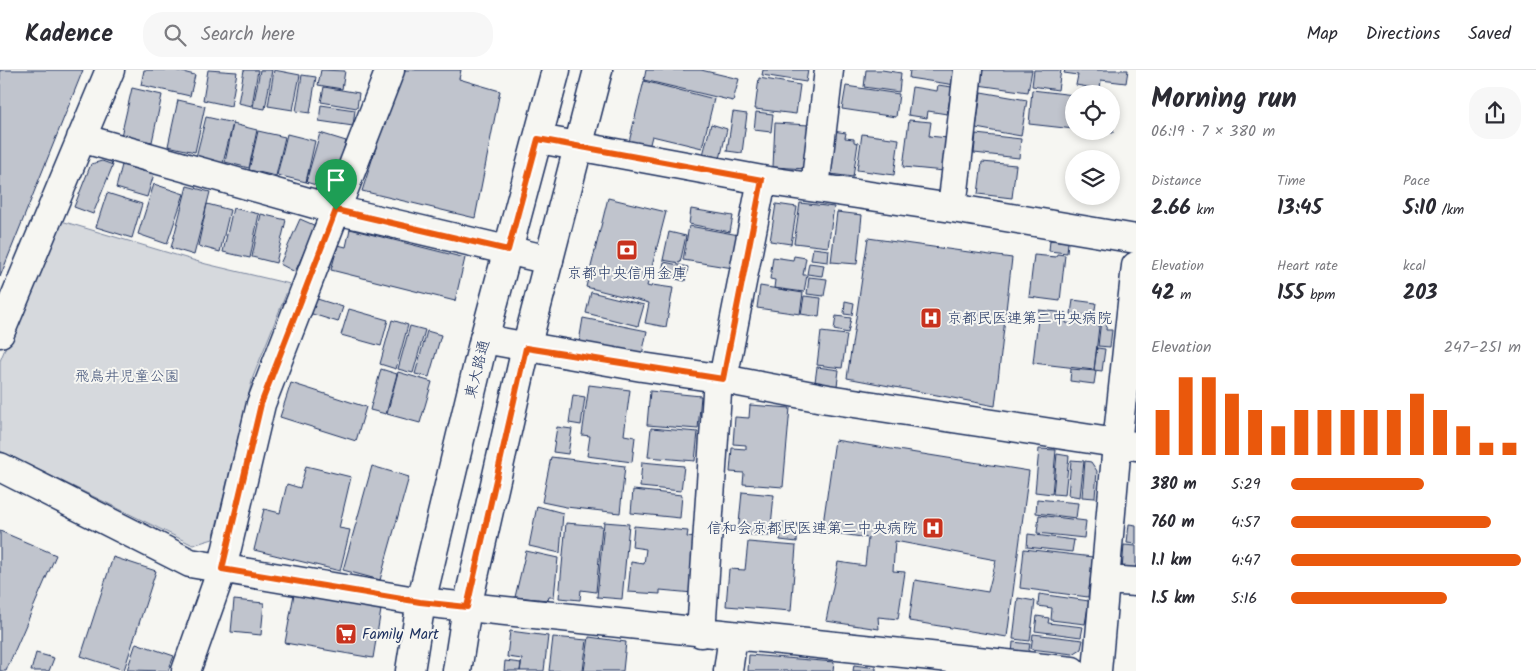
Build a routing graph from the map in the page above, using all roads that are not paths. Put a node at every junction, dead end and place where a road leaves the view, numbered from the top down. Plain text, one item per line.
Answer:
1 (110, 70) edge
2 (556, 70) edge
3 (598, 70) edge
4 (829, 70) edge
5 (968, 70) edge
6 (386, 71) edge
7 (81, 138) junction
8 (538, 139) junction
9 (579, 148) junction
10 (762, 180) junction
11 (815, 187) junction
12 (952, 208) junction
13 (336, 210) junction
14 (1136, 238) edge
15 (508, 250) junction
16 (549, 260) junction
17 (1136, 266) edge
18 (0, 333) edge
19 (484, 339) junction
20 (526, 348) junction
21 (720, 378) junction
22 (1126, 445) edge
23 (0, 467) edge
24 (222, 569) junction
25 (1106, 580) junction
26 (1136, 582) edge
27 (420, 602) junction
28 (467, 607) junction
29 (701, 633) junction
30 (733, 636) junction
31 (186, 671) edge
32 (410, 671) edge
33 (457, 671) edge
34 (728, 671) edge
35 (1072, 671) edge
36 (1097, 671) edge

1 - 7 street
2 - 8 street, 東大路通
3 - 9 street
4 - 11 street
5 - 12 street
6 - 13 street
7 - 13 street
7 - 18 street
8 - 9 street
8 - 15 street, 東大路通
9 - 10 street
9 - 16 street
10 - 11 street
10 - 21 street
11 - 12 street
12 - 14 street
13 - 15 street
13 - 24 street
15 - 16 street
15 - 19 street, 東大路通
16 - 20 street
17 - 22 street
19 - 20 street
19 - 27 street, 東大路通
20 - 21 street
20 - 28 street
21 - 22 street
21 - 29 street
22 - 25 street
23 - 24 street
24 - 27 street
24 - 31 street
25 - 26 street
25 - 36 street
27 - 28 street
27 - 32 street, 東大路通
28 - 29 street
28 - 33 street
29 - 30 street
30 - 34 street
30 - 35 street

